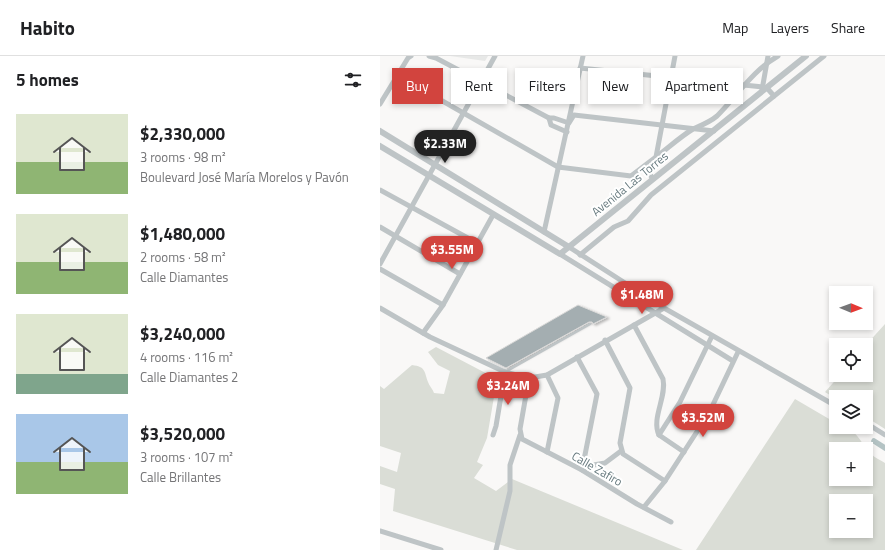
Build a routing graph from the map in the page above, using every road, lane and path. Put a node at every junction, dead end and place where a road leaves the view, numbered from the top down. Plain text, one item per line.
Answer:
1 (411, 56) edge
2 (430, 56) edge
3 (495, 56) edge
4 (583, 56) edge
5 (675, 56) edge
6 (768, 56) edge
7 (778, 56) edge
8 (806, 56) edge
9 (824, 56) edge
10 (767, 63) junction
11 (402, 68) edge
12 (456, 68) edge
13 (489, 68) edge
14 (580, 68) joint
15 (673, 68) edge
16 (651, 76) edge
17 (392, 84) edge
18 (743, 85) joint
19 (764, 89) junction
20 (507, 95) edge
21 (774, 96) junction
22 (443, 102) edge
23 (380, 104) edge
24 (469, 104) edge
25 (573, 104) edge
26 (665, 104) edge
27 (727, 104) edge
28 (463, 114) junction
29 (549, 118) junction
30 (569, 123) junction
31 (661, 124) junction
32 (694, 129) junction
33 (380, 131) edge
34 (714, 131) junction
35 (566, 132) junction
36 (380, 146) edge
37 (656, 156) junction
38 (435, 165) junction
39 (558, 167) junction
40 (645, 167) junction
41 (429, 176) junction
42 (653, 179) junction
43 (380, 190) edge
44 (411, 207) junction
45 (493, 214) junction
46 (380, 227) edge
47 (544, 232) junction
48 (395, 236) junction
49 (477, 243) junction
50 (569, 247) junction
51 (560, 254) junction
52 (580, 255) junction
53 (380, 264) edge
54 (380, 269) edge
55 (460, 274) junction
56 (444, 305) junction
57 (380, 308) edge
58 (664, 308) junction
59 (655, 313) junction
60 (590, 324) dead end
61 (634, 325) junction
62 (423, 333) junction
63 (712, 336) junction
64 (605, 340) junction
65 (707, 345) junction
66 (738, 352) junction
67 (576, 357) junction
68 (734, 362) junction
69 (505, 372) junction
70 (547, 374) junction
71 (529, 378) junction
72 (829, 402) edge
73 (873, 428) edge
74 (520, 432) junction
75 (493, 435) dead end
76 (659, 435) junction
77 (885, 435) edge
78 (621, 451) junction
79 (547, 452) junction
80 (684, 452) junction
81 (582, 468) junction
82 (665, 481) junction
83 (644, 508) junction
84 (671, 522) dead end
85 (380, 531) edge
86 (442, 550) edge
87 (496, 550) edge

1 - 11 street
2 - 12 street
3 - 13 street
4 - 14 street
5 - 15 street
6 - 10 street
7 - 10 street, Avenida Las Torres
8 - 19 street, Avenida Las Torres
9 - 21 street
10 - 18 street, Avenida Las Torres
10 - 19 street
14 - 16 street
17 - 23 street
18 - 19 street
19 - 21 street
19 - 34 street, Avenida Las Torres
20 - 29 street
21 - 52 street
22 - 28 street
24 - 28 street
25 - 30 street
26 - 31 street
27 - 32 street, Avenida Las Torres
28 - 38 street
28 - 39 street
29 - 30 street
29 - 35 street
30 - 31 street
30 - 35 street
31 - 32 street
31 - 37 street
32 - 34 street
32 - 37 street, Avenida Las Torres
33 - 38 street
34 - 42 street, Avenida Las Torres
35 - 39 street
36 - 41 street
37 - 40 street, Avenida Las Torres
38 - 41 street
38 - 47 street
39 - 40 street, Avenida Las Torres
39 - 47 street
40 - 42 street
41 - 44 street
41 - 45 street
42 - 50 street, Avenida Las Torres
43 - 44 street
44 - 48 street
44 - 49 street
45 - 49 street
45 - 51 street
46 - 48 street
47 - 50 street
48 - 53 street
48 - 55 street
49 - 55 street
50 - 51 street, Avenida Las Torres
50 - 52 street
51 - 59 street
52 - 58 street
54 - 56 street
55 - 56 street
56 - 62 street
57 - 62 street
58 - 59 street
58 - 63 street
59 - 61 street
59 - 65 street
60 - 69 lane
61 - 64 street
61 - 76 street
62 - 69 street
63 - 65 street
63 - 66 street
64 - 67 street
64 - 78 street
65 - 68 street
65 - 76 street
66 - 68 street
66 - 72 street
67 - 70 street
67 - 81 street
68 - 80 street
69 - 71 street
69 - 75 street
70 - 71 street
70 - 79 street
71 - 74 street
73 - 77 street
74 - 79 street, Calle Zafiro
74 - 87 street
76 - 80 street
78 - 81 street
78 - 82 street
79 - 81 street, Calle Zafiro
80 - 82 street
81 - 83 street, Calle Zafiro
82 - 83 street
83 - 84 street, Calle Zafiro
85 - 86 street

